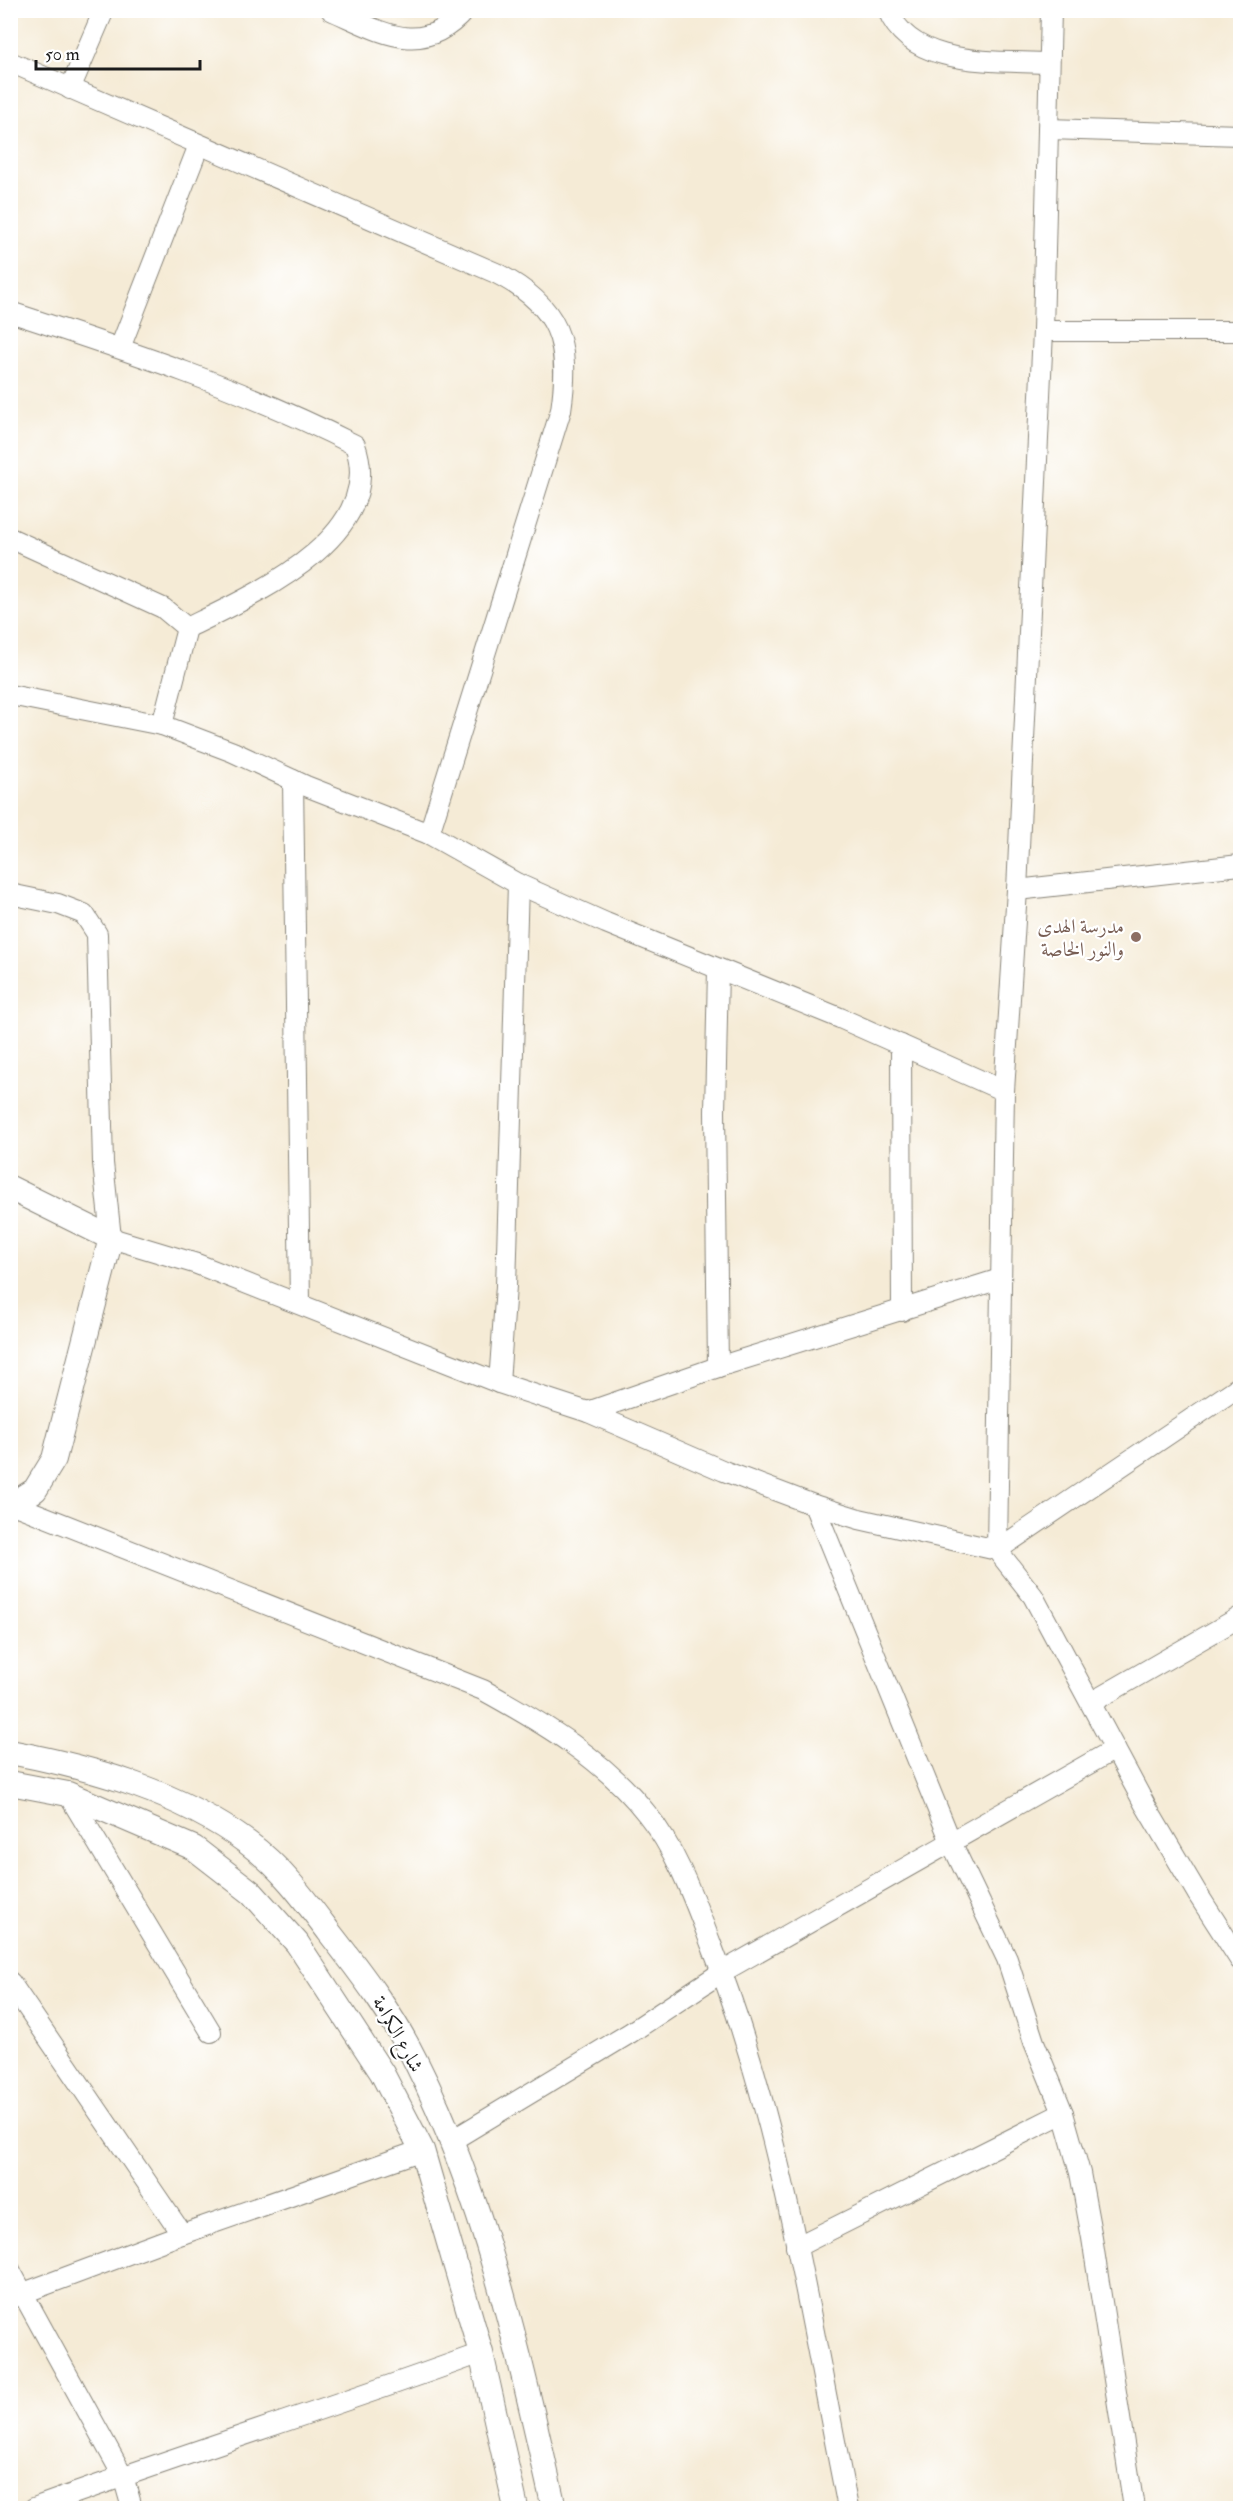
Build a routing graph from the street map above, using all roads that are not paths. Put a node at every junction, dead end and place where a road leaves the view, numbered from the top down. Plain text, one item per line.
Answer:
1 (104, 10) edge
2 (332, 10) edge
3 (465, 10) edge
4 (888, 10) edge
5 (1051, 10) edge
6 (10, 63) edge
7 (1049, 63) junction
8 (70, 89) junction
9 (1048, 129) junction
10 (1240, 135) edge
11 (199, 145) junction
12 (10, 312) edge
13 (1043, 331) junction
14 (1240, 331) edge
15 (120, 348) junction
16 (10, 538) edge
17 (187, 628) junction
18 (10, 695) edge
19 (162, 726) junction
20 (293, 780) junction
21 (429, 834) junction
22 (1240, 866) edge
23 (518, 884) junction
24 (1017, 890) junction
25 (10, 894) edge
26 (718, 969) junction
27 (901, 1045) junction
28 (1004, 1091) junction
29 (10, 1188) edge
30 (111, 1238) junction
31 (1000, 1279) junction
32 (300, 1304) junction
33 (902, 1311) junction
34 (718, 1367) junction
35 (499, 1383) junction
36 (1240, 1386) edge
37 (588, 1412) junction
38 (12, 1504) edge
39 (814, 1505) junction
40 (997, 1550) junction
41 (1240, 1617) edge
42 (1092, 1702) junction
43 (1115, 1749) junction
44 (10, 1752) edge
45 (10, 1783) edge
46 (68, 1794) junction
47 (951, 1842) junction
48 (1240, 1960) edge
49 (722, 1972) junction
50 (10, 1982) edge
51 (211, 2032) dead end
52 (1063, 2113) junction
53 (451, 2141) junction
54 (422, 2151) junction
55 (182, 2234) junction
56 (796, 2247) junction
57 (10, 2270) edge
58 (17, 2295) edge
59 (481, 2353) junction
60 (123, 2476) junction
61 (34, 2508) edge
62 (132, 2508) edge
63 (516, 2508) edge
64 (554, 2508) edge
65 (848, 2508) edge
66 (1134, 2508) edge

1 - 8 street
2 - 3 street
4 - 7 street
5 - 7 street
6 - 8 street
7 - 9 street
8 - 11 street
9 - 10 street
9 - 13 street
11 - 15 street
11 - 21 street
12 - 15 street
13 - 14 street
13 - 24 street
15 - 17 street
16 - 17 street
17 - 19 street
18 - 19 street
19 - 20 street
20 - 21 street
20 - 32 street
21 - 23 street
22 - 24 street
23 - 26 street
23 - 35 street
24 - 28 street
25 - 30 street
26 - 27 street
26 - 34 street
27 - 28 street
27 - 33 street
28 - 31 street
29 - 30 street
30 - 32 street
30 - 38 street
31 - 33 street
31 - 40 street
32 - 35 street
33 - 34 street
34 - 37 street
35 - 37 street
36 - 40 street
37 - 39 street
38 - 49 street
39 - 40 street
39 - 47 street
40 - 42 street
41 - 42 street
42 - 43 street
43 - 47 street
43 - 48 street
44 - 53 street, شارع الكرامة
45 - 46 street, شارع الكرامة
46 - 51 street
46 - 54 street, شارع الكرامة
47 - 49 street
47 - 52 street
49 - 53 street
49 - 56 street
50 - 55 street
52 - 56 street
52 - 66 street
53 - 64 street, شارع الكرامة
54 - 55 street
54 - 59 street, شارع الكرامة
55 - 58 street
56 - 65 street
57 - 58 street
58 - 60 street
59 - 60 street
59 - 63 street, شارع الكرامة
60 - 61 street
60 - 62 street

